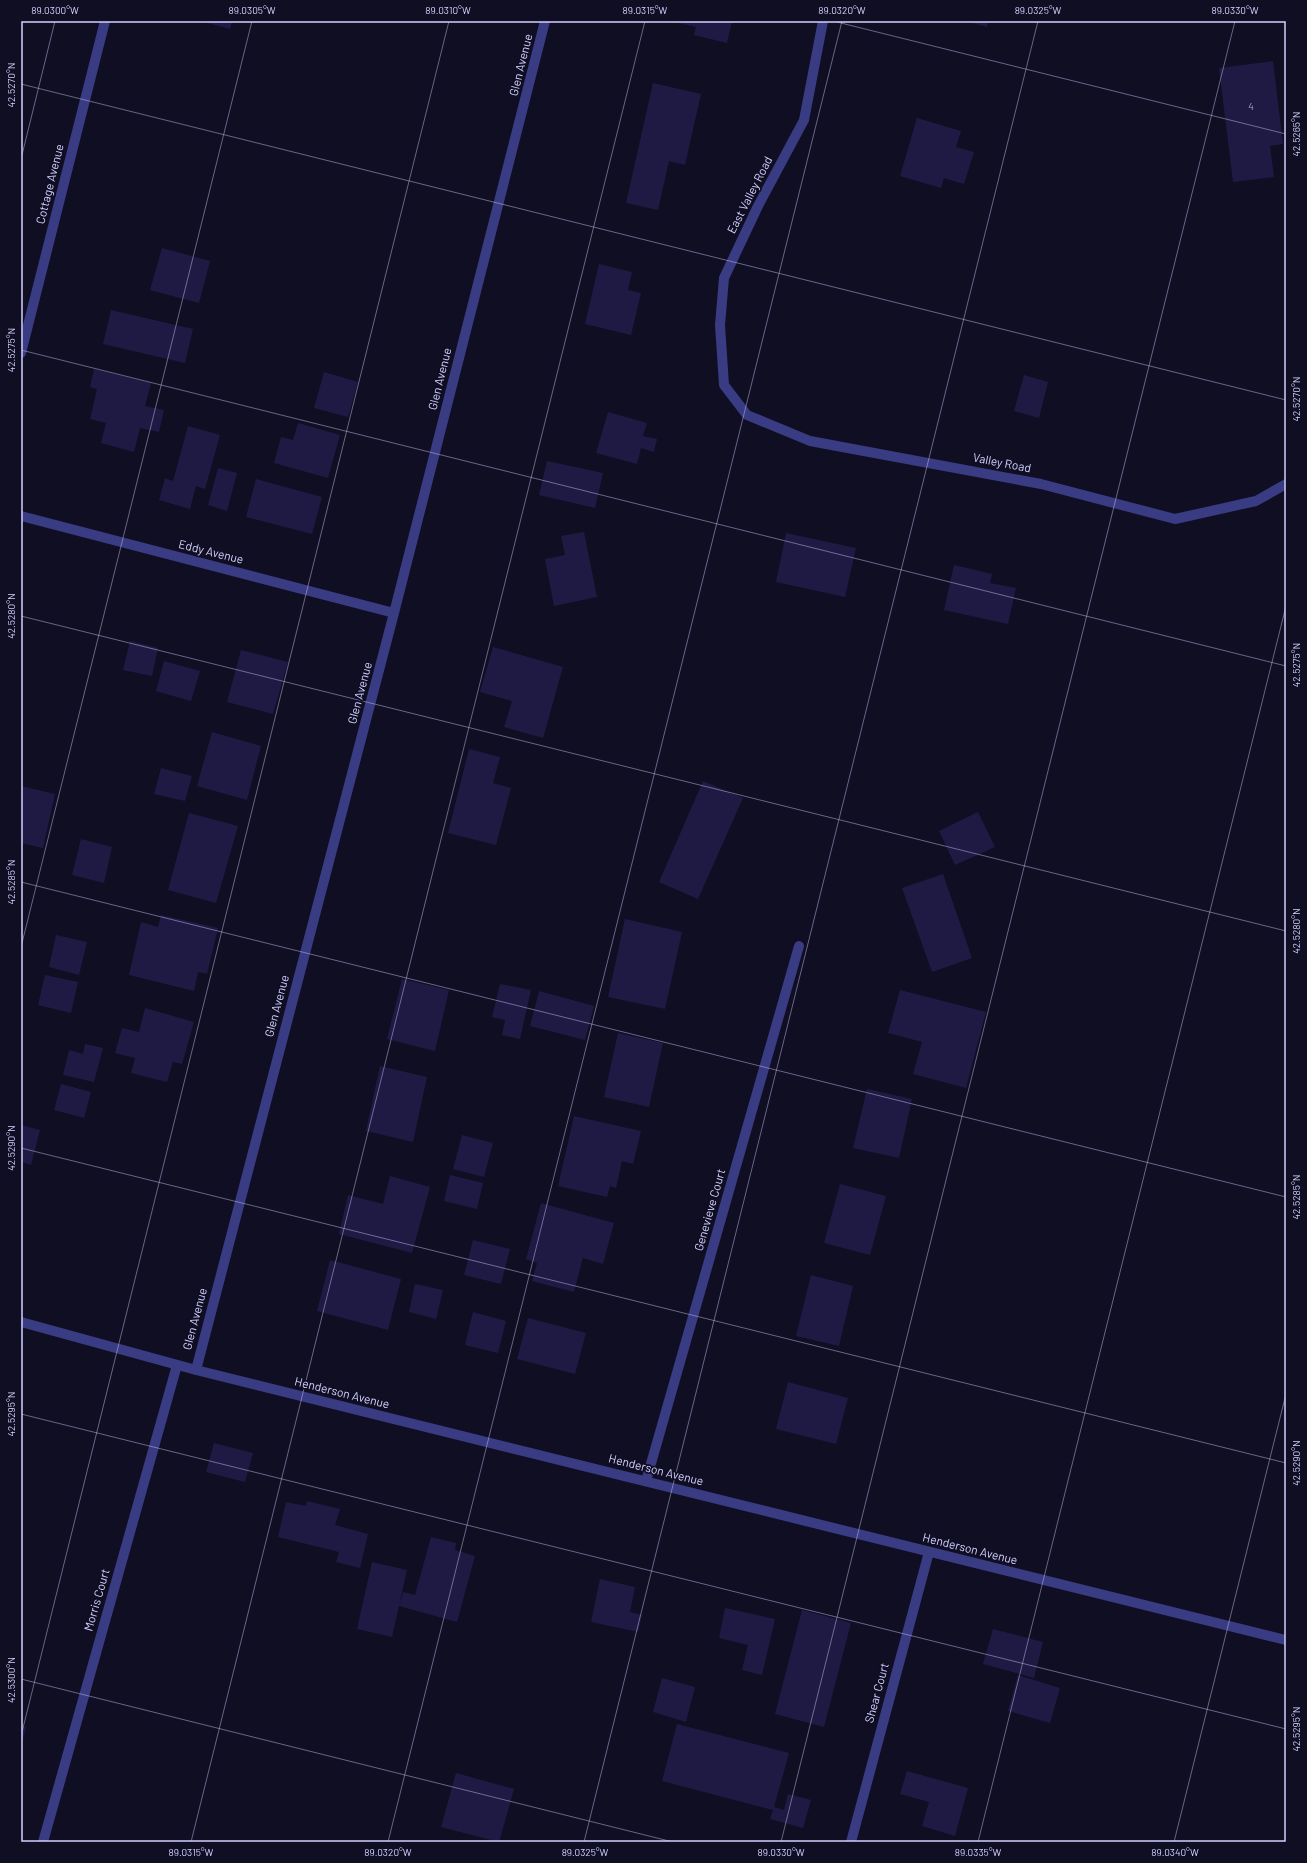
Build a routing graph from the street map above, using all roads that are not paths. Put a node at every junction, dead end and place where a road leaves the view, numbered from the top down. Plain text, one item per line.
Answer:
1 (105, 21) edge
2 (545, 21) edge
3 (823, 21) edge
4 (21, 353) edge
5 (724, 384) joint
6 (1286, 484) edge
7 (21, 516) edge
8 (394, 613) junction
9 (799, 946) dead end
10 (21, 1322) edge
11 (177, 1365) junction
12 (196, 1370) junction
13 (646, 1481) junction
14 (929, 1552) junction
15 (1286, 1640) edge
16 (43, 1842) edge
17 (851, 1842) edge

1 - 4 street, Cottage Avenue
2 - 8 street, Glen Avenue
3 - 5 street, East Valley Road
5 - 6 street, Valley Road
7 - 8 street, Eddy Avenue
8 - 12 street, Glen Avenue
9 - 13 street, Genevieve Court
10 - 11 street, Henderson Avenue
11 - 12 street, Henderson Avenue
11 - 16 street, Morris Court
12 - 13 street, Henderson Avenue
13 - 14 street, Henderson Avenue
14 - 15 street, Henderson Avenue
14 - 17 street, Shear Court

